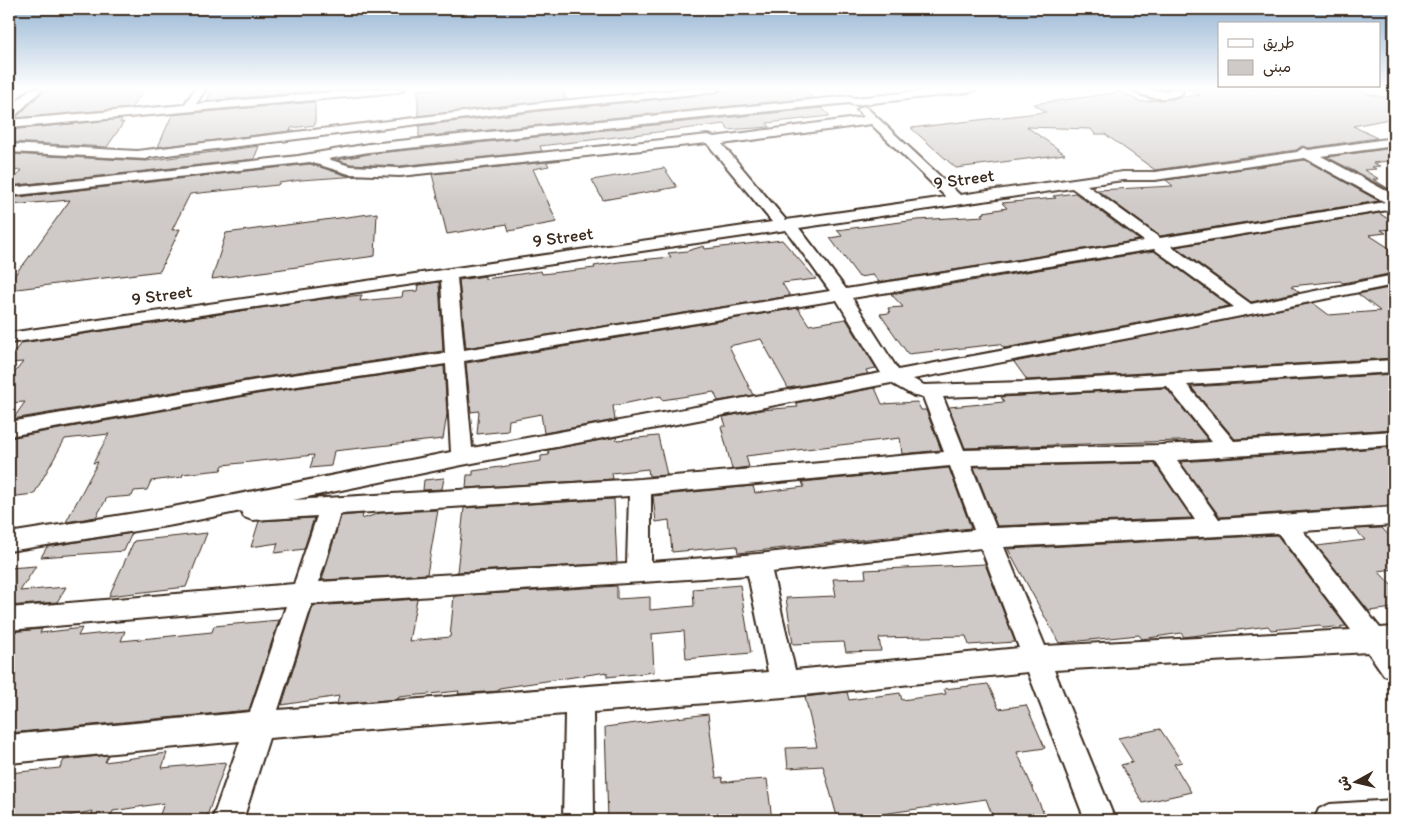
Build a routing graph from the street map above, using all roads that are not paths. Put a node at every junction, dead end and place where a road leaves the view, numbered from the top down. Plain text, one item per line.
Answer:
1 (362, 128) edge
2 (577, 128) edge
3 (814, 128) edge
4 (880, 128) edge
5 (1394, 133) edge
6 (713, 141) junction
7 (1394, 142) edge
8 (1293, 147) junction
9 (9, 148) edge
10 (86, 152) junction
11 (1306, 154) junction
12 (133, 155) junction
13 (305, 159) junction
14 (9, 162) edge
15 (1123, 176) junction
16 (1076, 184) junction
17 (9, 192) edge
18 (957, 200) junction
19 (1394, 201) edge
20 (1394, 205) edge
21 (786, 225) junction
22 (1158, 243) junction
23 (449, 274) junction
24 (1391, 283) edge
25 (841, 294) junction
26 (1247, 309) junction
27 (11, 340) edge
28 (456, 356) junction
29 (1394, 366) edge
30 (893, 377) junction
31 (1172, 379) junction
32 (931, 392) junction
33 (9, 429) edge
34 (1394, 438) edge
35 (1230, 449) junction
36 (1161, 453) junction
37 (462, 457) junction
38 (957, 458) junction
39 (640, 487) junction
40 (332, 505) junction
41 (173, 516) junction
42 (1394, 516) edge
43 (1284, 523) junction
44 (1212, 528) junction
45 (989, 538) junction
46 (9, 542) edge
47 (758, 564) junction
48 (639, 573) junction
49 (303, 594) junction
50 (9, 619) edge
51 (1384, 639) edge
52 (1036, 660) junction
53 (1394, 666) edge
54 (784, 684) junction
55 (579, 700) junction
56 (260, 725) junction
57 (9, 749) edge
58 (1394, 814) edge
59 (228, 820) edge
60 (579, 820) edge
61 (1100, 820) edge
62 (1330, 820) edge

1 - 12 street
2 - 13 street
3 - 6 street
4 - 18 street
5 - 8 street, 9 Street
6 - 13 street
6 - 21 street
7 - 11 street, 9 Street
8 - 11 street
8 - 15 street, 9 Street
9 - 10 street
10 - 12 street
10 - 14 street
11 - 15 street, 9 Street
11 - 19 street
12 - 13 street
13 - 17 street
15 - 16 street, 9 Street
16 - 18 street, 9 Street
16 - 22 street
18 - 21 street, 9 Street
20 - 22 street
21 - 23 street, 9 Street
21 - 25 street
22 - 25 street
22 - 26 street
23 - 27 street, 9 Street
23 - 28 street
24 - 26 street
25 - 28 street
25 - 30 street
26 - 30 street
28 - 33 street
28 - 37 street
29 - 31 street
30 - 32 street
30 - 37 street
31 - 32 street
31 - 35 street
32 - 38 street
34 - 35 street
35 - 36 street
36 - 38 street
36 - 44 street
37 - 41 street
38 - 39 street
38 - 45 street
39 - 40 street
39 - 48 street
40 - 41 street
40 - 49 street
41 - 46 street
42 - 43 street
43 - 44 street
43 - 51 street
44 - 45 street
45 - 47 street
45 - 52 street
47 - 48 street
47 - 54 street
48 - 49 street
49 - 50 street
49 - 56 street
51 - 52 street
51 - 53 street
52 - 54 street
52 - 61 street
54 - 55 street
55 - 56 street
55 - 60 street
56 - 57 street
56 - 59 street
58 - 62 street

